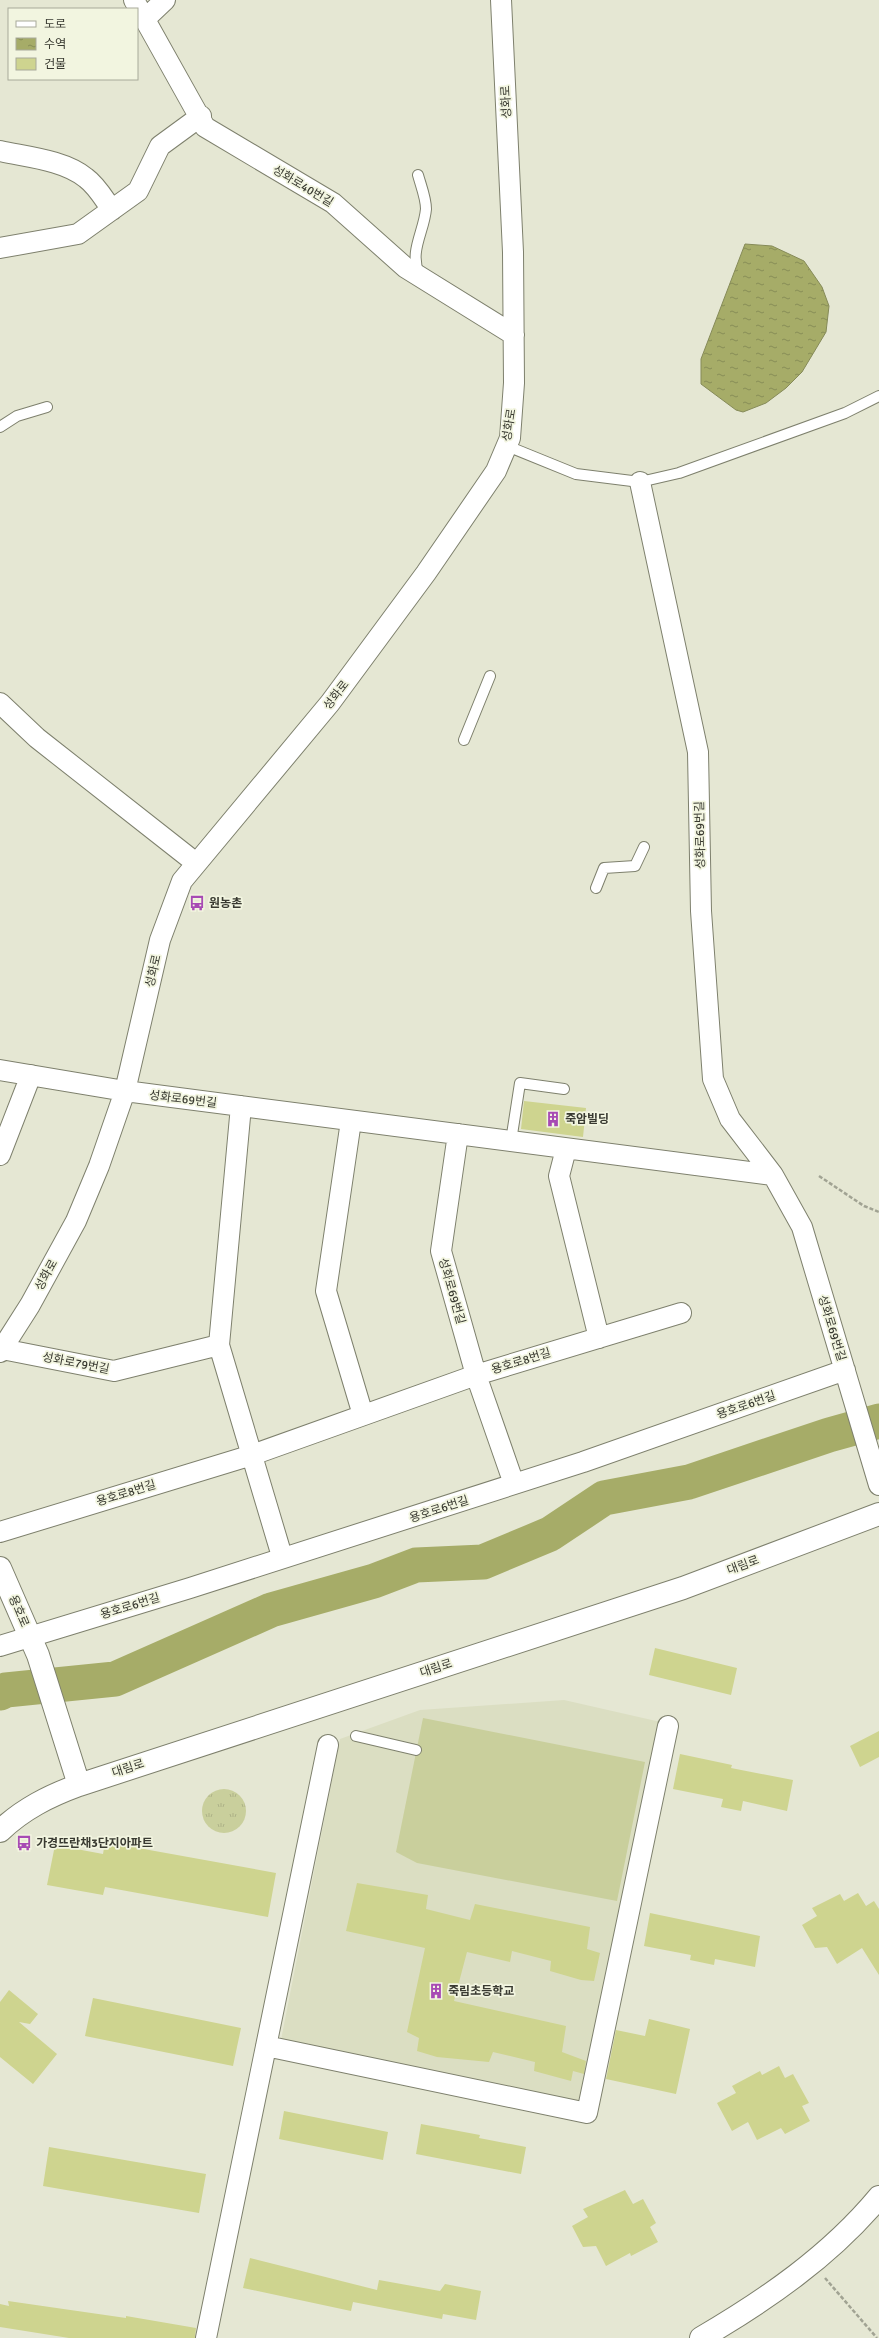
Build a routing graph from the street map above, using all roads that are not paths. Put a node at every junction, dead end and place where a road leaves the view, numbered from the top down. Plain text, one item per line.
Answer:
1 (134, 0) edge
2 (165, 0) edge
3 (501, 0) edge
4 (145, 19) junction
5 (201, 116) junction
6 (0, 151) edge
7 (418, 176) dead end
8 (112, 210) junction
9 (0, 248) edge
10 (420, 277) junction
11 (514, 335) junction
12 (879, 396) edge
13 (47, 407) dead end
14 (0, 427) edge
15 (507, 446) junction
16 (640, 482) junction
17 (490, 676) dead end
18 (0, 703) edge
19 (464, 740) dead end
20 (644, 847) dead end
21 (196, 863) junction
22 (596, 888) dead end
23 (0, 1070) edge
24 (31, 1075) junction
25 (564, 1089) dead end
26 (125, 1091) junction
27 (241, 1106) junction
28 (351, 1121) junction
29 (458, 1134) junction
30 (511, 1141) junction
31 (566, 1148) junction
32 (0, 1154) edge
33 (773, 1175) junction
34 (681, 1313) dead end
35 (599, 1338) junction
36 (219, 1345) junction
37 (1, 1350) edge
38 (845, 1370) junction
39 (476, 1375) junction
40 (363, 1415) junction
41 (252, 1454) junction
42 (514, 1484) junction
43 (879, 1484) edge
44 (879, 1514) edge
45 (0, 1532) edge
46 (281, 1553) dead end
47 (0, 1568) edge
48 (0, 1646) edge
49 (34, 1646) junction
50 (668, 1726) dead end
51 (356, 1736) dead end
52 (328, 1745) dead end
53 (416, 1750) dead end
54 (79, 1785) junction
55 (0, 1831) edge
56 (266, 2046) junction
57 (879, 2197) edge
58 (206, 2338) edge
59 (701, 2338) edge

1 - 4 street, 성화로40번길
2 - 4 street
3 - 11 street, 성화로
4 - 5 street, 성화로40번길
5 - 8 street
5 - 10 street, 성화로40번길
6 - 8 street
7 - 10 lane
8 - 9 street
10 - 11 street, 성화로40번길
11 - 15 street, 성화로
12 - 16 lane
13 - 14 lane
15 - 16 lane
15 - 21 street, 성화로
16 - 33 street, 성화로69번길
17 - 19 lane
18 - 21 street
20 - 22 lane
21 - 26 street, 성화로
23 - 24 street, 성화로69번길
24 - 26 street, 성화로69번길
24 - 32 street
25 - 30 lane
26 - 27 street, 성화로69번길
26 - 37 street, 성화로
27 - 28 street, 성화로69번길
27 - 36 street
28 - 29 street, 성화로69번길
28 - 40 street
29 - 30 street, 성화로69번길
29 - 39 street, 성화로69번길
30 - 31 street, 성화로69번길
31 - 33 street, 성화로69번길
31 - 35 street
33 - 38 street, 성화로69번길
34 - 35 street, 용호로8번길
35 - 39 street, 용호로8번길
36 - 37 street, 성화로79번길
36 - 41 street
38 - 42 street, 용호로6번길
38 - 43 street, 성화로69번길
39 - 40 street, 용호로8번길
39 - 42 street, 성화로69번길
40 - 41 street, 용호로8번길
41 - 45 street, 용호로8번길
41 - 46 street
42 - 49 street, 용호로6번길
44 - 54 street, 대림로
47 - 49 street, 용호로
48 - 49 street, 용호로6번길
49 - 54 street, 용호로
50 - 56 street
51 - 53 lane
52 - 56 street
54 - 55 street, 대림로
56 - 58 street
57 - 59 street

